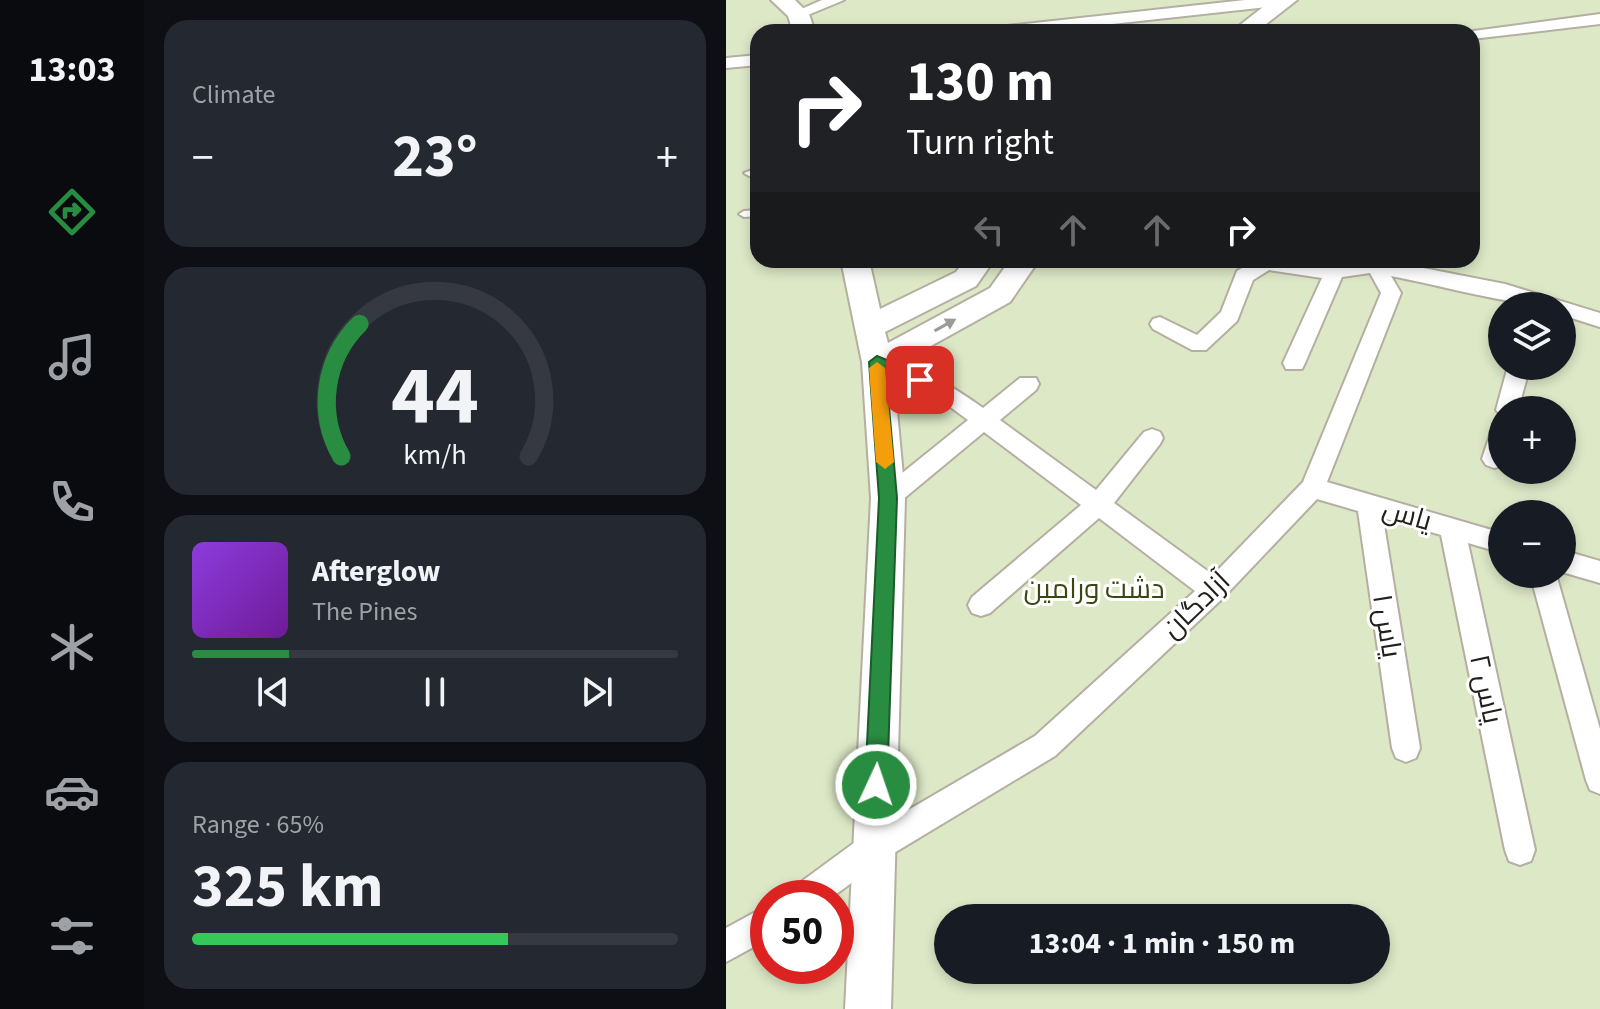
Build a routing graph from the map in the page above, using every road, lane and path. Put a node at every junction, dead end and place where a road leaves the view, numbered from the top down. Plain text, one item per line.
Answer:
1 (836, 0) edge
2 (1286, 0) edge
3 (795, 15) edge
4 (1103, 19) junction
5 (1600, 20) edge
6 (1062, 24) edge
7 (1112, 24) edge
8 (1253, 24) edge
9 (1480, 33) edge
10 (750, 61) edge
11 (726, 63) edge
12 (744, 214) dead end
13 (750, 214) edge
14 (857, 268) edge
15 (974, 268) edge
16 (1019, 268) edge
17 (1258, 268) edge
18 (1304, 268) edge
19 (1352, 268) edge
20 (1377, 268) edge
21 (1397, 268) edge
22 (1334, 272) junction
23 (1508, 292) edge
24 (1576, 312) edge
25 (1600, 320) edge
26 (1160, 324) dead end
27 (873, 345) junction
28 (1294, 363) dead end
29 (1028, 384) dead end
30 (984, 420) junction
31 (1152, 438) dead end
32 (1313, 488) junction
33 (888, 498) junction
34 (1369, 504) junction
35 (1098, 505) junction
36 (1452, 528) junction
37 (1488, 539) edge
38 (1576, 565) edge
39 (1600, 572) edge
40 (1547, 588) edge
41 (1214, 590) junction
42 (981, 605) dead end
43 (1406, 748) dead end
44 (1600, 780) edge
45 (873, 848) junction
46 (1520, 850) dead end
47 (829, 880) edge
48 (750, 932) edge
49 (726, 946) edge
50 (868, 1009) edge

1 - 3 street
2 - 4 street
2 - 8 main road
4 - 6 street
4 - 7 street
5 - 9 street
10 - 11 street
12 - 13 lane
14 - 27 main road
15 - 27 main road
27 -> 16 main road
17 - 26 street
18 - 22 street
19 - 22 street
20 - 32 street, آزادگان
21 - 23 street
22 - 28 street
24 - 25 street
27 - 30 street
27 - 33 main road
29 - 30 street
30 - 33 street
30 - 35 street
31 - 35 street
32 - 34 street, یاس
32 - 41 street, آزادگان
33 - 45 main road
34 - 36 street, یاس
34 - 43 street, یاس ۱
35 - 41 street
35 - 42 street
36 - 37 street, یاس
36 - 46 street, یاس ۲
38 - 39 street
40 - 44 street
41 - 45 street, آزادگان
45 - 47 street, آزادگان
45 - 50 main road
48 - 49 street

